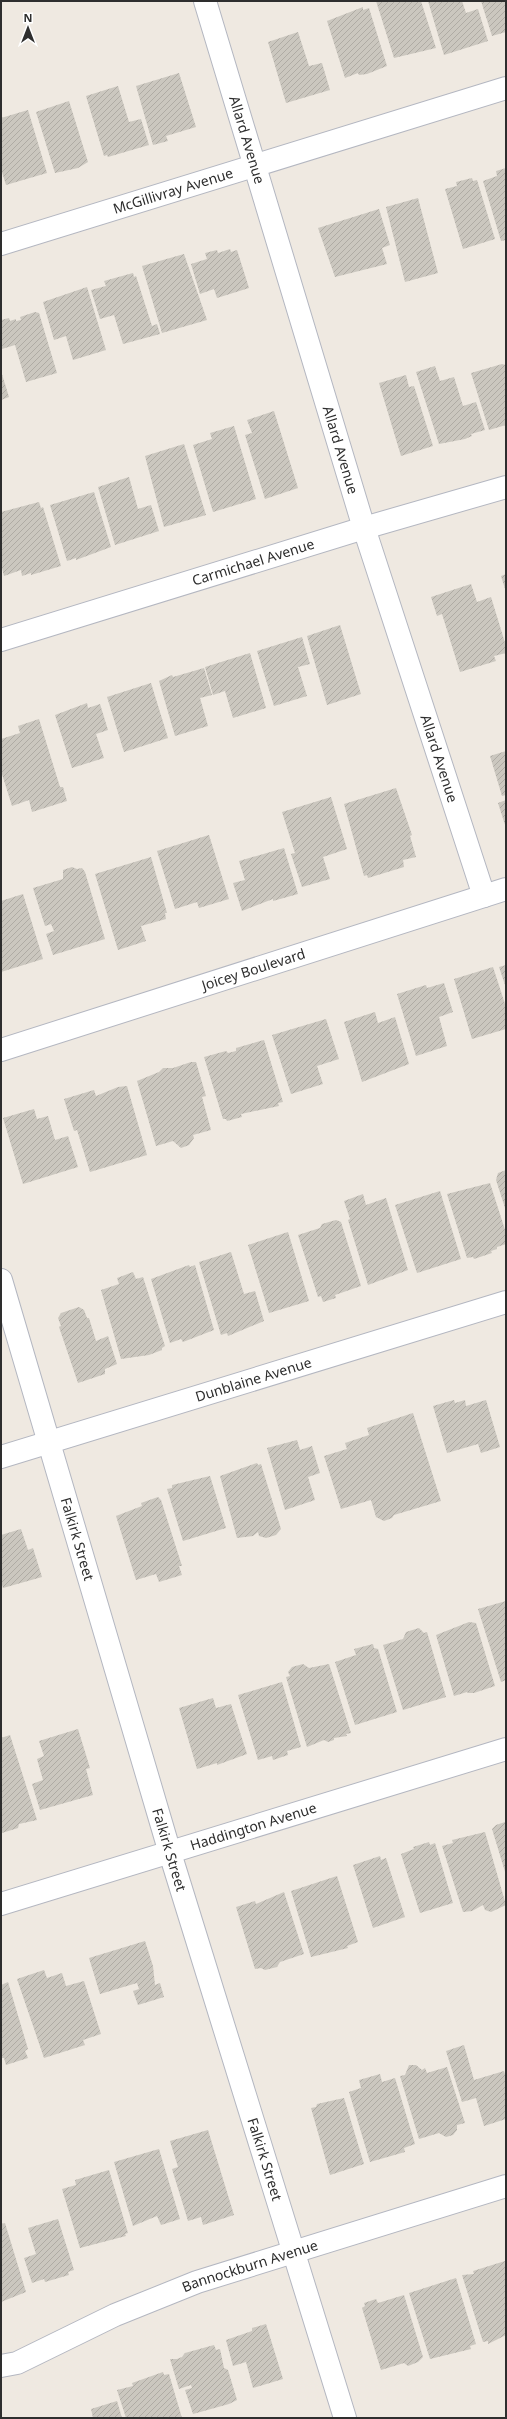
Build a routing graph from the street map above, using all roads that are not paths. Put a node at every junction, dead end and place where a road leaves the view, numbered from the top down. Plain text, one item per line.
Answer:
1 (205, 1) edge
2 (506, 88) edge
3 (254, 165) junction
4 (1, 244) edge
5 (506, 487) edge
6 (364, 528) junction
7 (1, 640) edge
8 (506, 889) edge
9 (484, 896) junction
10 (1, 1050) edge
11 (1, 1280) edge
12 (506, 1302) edge
13 (47, 1442) junction
14 (1, 1457) edge
15 (506, 1749) edge
16 (170, 1853) junction
17 (1, 1904) edge
18 (506, 2186) edge
19 (292, 2252) junction
20 (1, 2366) edge
21 (345, 2418) edge

1 - 3 street, Allard Avenue
2 - 3 street, McGillivray Avenue
3 - 4 street, McGillivray Avenue
3 - 6 street, Allard Avenue
5 - 6 street, Carmichael Avenue
6 - 7 street, Carmichael Avenue
6 - 9 street, Allard Avenue
8 - 9 street, Joicey Boulevard
9 - 10 street, Joicey Boulevard
11 - 13 street, Falkirk Street
12 - 13 street, Dunblaine Avenue
13 - 14 street, Dunblaine Avenue
13 - 16 street, Falkirk Street
15 - 16 street, Haddington Avenue
16 - 17 street, Haddington Avenue
16 - 19 street, Falkirk Street
18 - 19 street, Bannockburn Avenue
19 - 20 street, Bannockburn Avenue
19 - 21 street, Falkirk Street

